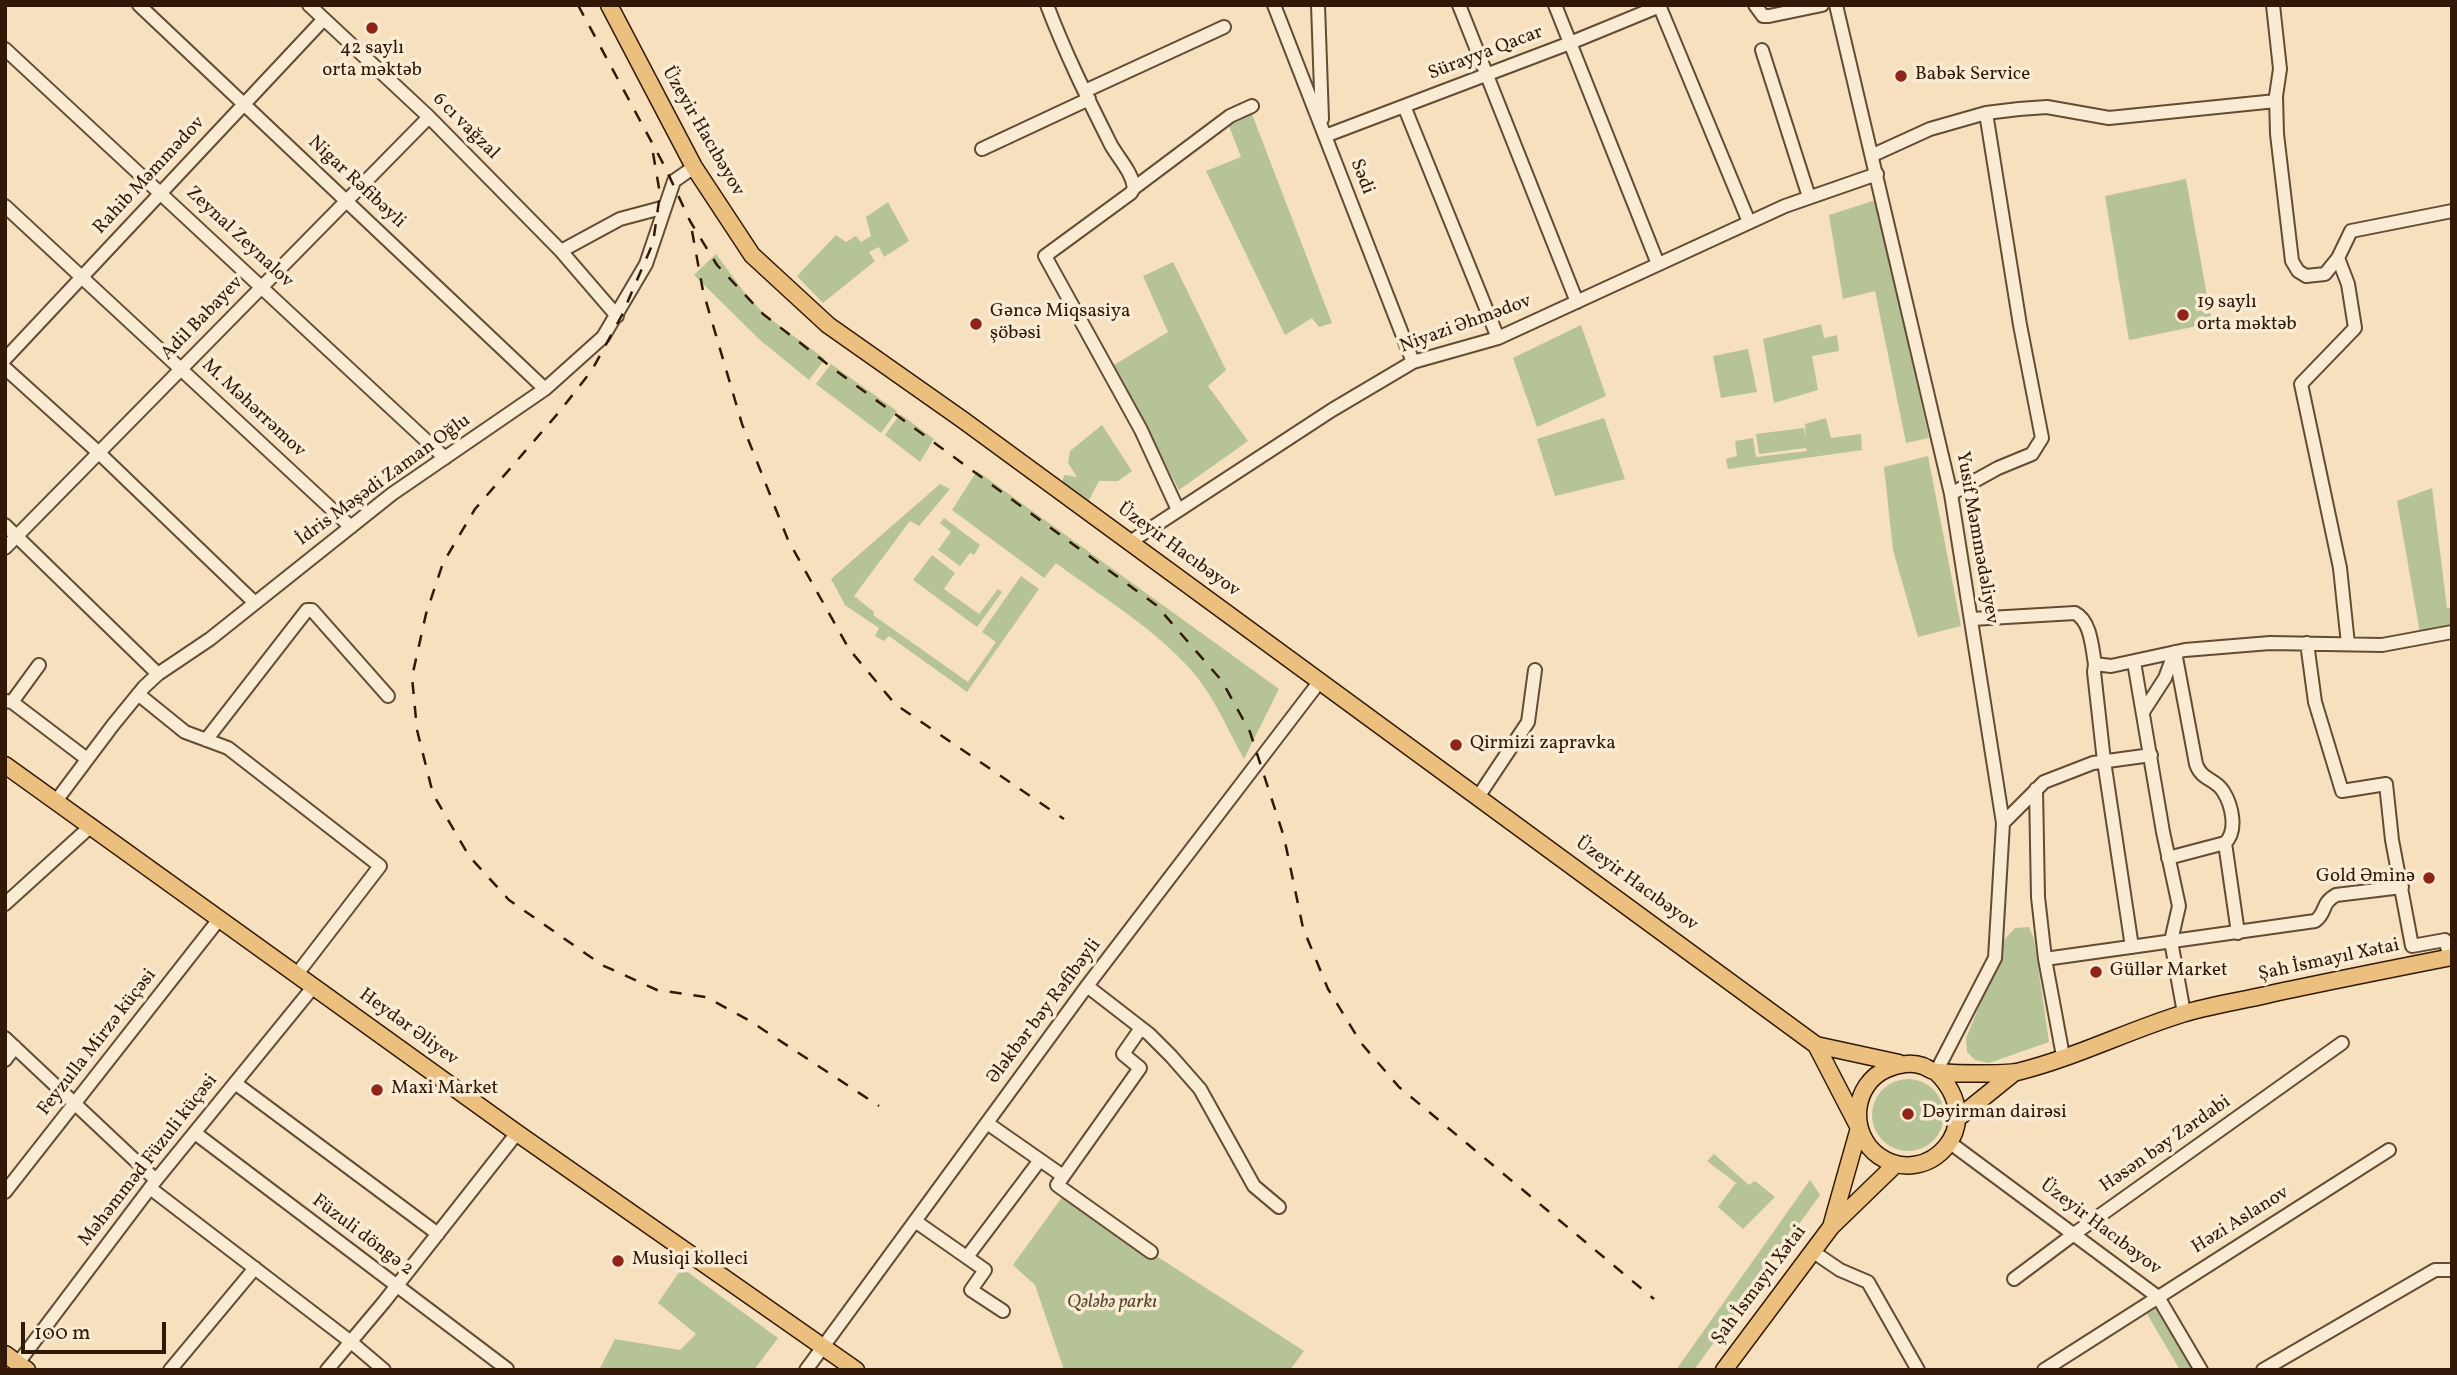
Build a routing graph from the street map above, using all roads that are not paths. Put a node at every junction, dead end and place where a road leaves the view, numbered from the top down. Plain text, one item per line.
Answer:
1 (139, 5) edge
2 (309, 5) edge
3 (609, 5) edge
4 (1047, 5) edge
5 (1274, 5) edge
6 (1318, 5) edge
7 (1459, 5) edge
8 (1555, 5) edge
9 (1755, 5) edge
10 (1822, 5) edge
11 (1836, 5) edge
12 (2273, 5) edge
13 (1659, 6) edge
14 (324, 20) junction
15 (1224, 27) dead end
16 (1570, 43) junction
17 (5, 49) edge
18 (1762, 50) dead end
19 (1487, 74) junction
20 (1087, 95) junction
21 (2276, 101) junction
22 (244, 103) junction
23 (1252, 106) dead end
24 (1404, 106) junction
25 (1986, 113) junction
26 (429, 117) junction
27 (1323, 133) junction
28 (982, 149) dead end
29 (1873, 155) junction
30 (694, 167) junction
31 (1877, 174) junction
32 (1134, 188) junction
33 (162, 192) junction
34 (1809, 197) junction
35 (346, 201) junction
36 (5, 205) edge
37 (665, 207) junction
38 (2452, 211) edge
39 (1749, 222) junction
40 (561, 251) junction
41 (2338, 258) junction
42 (1658, 264) junction
43 (83, 277) junction
44 (262, 286) junction
45 (1577, 302) junction
46 (617, 316) junction
47 (1498, 338) junction
48 (5, 359) edge
49 (1413, 362) junction
50 (5, 368) edge
51 (182, 368) junction
52 (545, 389) junction
53 (99, 453) junction
54 (445, 458) junction
55 (1951, 494) junction
56 (1178, 510) junction
57 (5, 525) edge
58 (351, 527) junction
59 (17, 536) junction
60 (1130, 542) junction
61 (5, 548) edge
62 (255, 603) junction
63 (1972, 619) junction
64 (2452, 632) edge
65 (2307, 643) junction
66 (2348, 644) junction
67 (2175, 652) junction
68 (2134, 662) junction
69 (2095, 664) junction
70 (39, 665) dead end
71 (1535, 670) dead end
72 (158, 674) junction
73 (1320, 681) junction
74 (138, 694) junction
75 (388, 696) dead end
76 (9, 701) edge
77 (2143, 712) junction
78 (205, 740) junction
79 (2151, 755) junction
80 (87, 759) junction
81 (2104, 761) junction
82 (5, 765) edge
83 (2036, 789) junction
84 (1478, 796) junction
85 (56, 801) junction
86 (2003, 823) junction
87 (91, 826) junction
88 (2225, 843) junction
89 (2168, 858) junction
90 (2402, 887) junction
91 (5, 904) edge
92 (220, 918) junction
93 (2238, 933) junction
94 (2171, 941) junction
95 (2132, 947) junction
96 (2451, 957) edge
97 (2045, 959) junction
98 (297, 974) junction
99 (314, 986) junction
100 (1087, 986) junction
101 (2183, 1013) junction
102 (1142, 1028) junction
103 (5, 1038) edge
104 (2342, 1044) dead end
105 (1816, 1045) junction
106 (15, 1047) junction
107 (2063, 1056) junction
108 (5, 1060) edge
109 (1903, 1064) junction
110 (1936, 1072) junction
111 (2015, 1072) junction
112 (235, 1083) junction
113 (76, 1103) junction
114 (1958, 1118) junction
115 (987, 1123) junction
116 (1859, 1128) junction
117 (195, 1133) junction
118 (517, 1133) junction
119 (1949, 1142) junction
120 (2389, 1150) dead end
121 (1040, 1160) junction
122 (1896, 1164) junction
123 (1063, 1176) junction
124 (153, 1184) junction
125 (5, 1192) edge
126 (1279, 1207) dead end
127 (915, 1221) junction
128 (1831, 1227) junction
129 (438, 1234) junction
130 (2074, 1234) junction
131 (1812, 1251) junction
132 (1151, 1252) dead end
133 (967, 1257) junction
134 (255, 1268) junction
135 (2452, 1270) edge
136 (2014, 1279) dead end
137 (396, 1287) junction
138 (2158, 1297) junction
139 (1003, 1311) dead end
140 (351, 1342) junction
141 (823, 1346) junction
142 (17, 1362) edge
143 (508, 1369) edge
144 (170, 1370) edge
145 (327, 1370) edge
146 (384, 1370) edge
147 (806, 1370) edge
148 (856, 1370) edge
149 (1724, 1370) edge
150 (1918, 1370) edge
151 (2044, 1370) edge
152 (2201, 1370) edge
153 (2263, 1370) edge

1 - 22 street, Nigar Rəfibəyli
2 - 14 street, 6 cı vağzal
3 - 30 main road, Üzeyir Hacıbəyov
4 - 20 street
5 - 27 street, Sədi
6 - 27 street
7 - 19 street
8 - 16 street
9 - 10 street
11 - 29 street, Yusif Məmmədəliyev
12 - 21 street
13 - 16 street, Sürayya Qacar
13 - 39 street
14 - 22 street, Rahib Məmmədov
14 - 26 street, 6 cı vağzal
15 - 20 street
16 - 19 street, Sürayya Qacar
16 - 42 street
17 - 33 street, Zeynal Zeynalov
18 - 34 street
19 - 24 street, Sürayya Qacar
19 - 45 street
20 - 28 street
20 - 32 street
21 - 25 street
21 - 41 street
22 - 33 street, Rahib Məmmədov
22 - 35 street, Nigar Rəfibəyli
23 - 32 street
24 - 27 street, Sürayya Qacar
24 - 47 street
25 - 29 street
25 - 55 street
26 - 35 street, Adil Babayev
26 - 40 street, 6 cı vağzal
27 - 49 street, Sədi
29 - 31 street, Yusif Məmmədəliyev
30 - 37 street, İdris Məşədi Zaman Oğlu
30 - 60 main road, Üzeyir Hacıbəyov
31 - 34 street, Niyazi Əhmədov
31 - 55 street, Yusif Məmmədəliyev
32 - 56 street
33 - 43 street, Rahib Məmmədov
33 - 44 street, Zeynal Zeynalov
34 - 39 street, Niyazi Əhmədov
35 - 44 street, Adil Babayev
35 - 52 street, Nigar Rəfibəyli
36 - 43 street, M. Məhərrəmov
37 - 40 street
37 - 46 street, İdris Məşədi Zaman Oğlu
38 - 41 street
39 - 42 street, Niyazi Əhmədov
40 - 46 street, 6 cı vağzal
41 - 66 street
42 - 45 street, Niyazi Əhmədov
43 - 48 street, Rahib Məmmədov
43 - 51 street, M. Məhərrəmov
44 - 51 street, Adil Babayev
44 - 54 street, Zeynal Zeynalov
45 - 47 street, Niyazi Əhmədov
46 - 52 street, İdris Məşədi Zaman Oğlu
47 - 49 street, Niyazi Əhmədov
49 - 56 street, Niyazi Əhmədov
50 - 53 street
51 - 53 street, Adil Babayev
51 - 58 street, M. Məhərrəmov
52 - 54 street, İdris Məşədi Zaman Oğlu
53 - 59 street, Adil Babayev
53 - 62 street
54 - 58 street, İdris Məşədi Zaman Oğlu
55 - 63 street, Yusif Məmmədəliyev
56 - 60 street, Niyazi Əhmədov
57 - 59 street
58 - 62 street, İdris Məşədi Zaman Oğlu
59 - 61 street, Adil Babayev
59 - 72 street
60 - 73 main road, Üzeyir Hacıbəyov
62 - 72 street, İdris Məşədi Zaman Oğlu
63 - 69 street
63 - 86 street, Yusif Məmmədəliyev
64 - 66 street
65 - 66 street
65 - 67 street
65 - 90 street
67 - 68 street
67 - 77 street
67 - 88 street
68 - 69 street
68 - 77 street
69 - 81 street
70 - 76 street
71 - 84 street
72 - 74 street, İdris Məşədi Zaman Oğlu
73 - 84 main road, Üzeyir Hacıbəyov
73 - 100 street, Ələkbər bəy Rəfibəyli
74 - 78 street
74 - 80 street, İdris Məşədi Zaman Oğlu
75 - 78 street
76 - 80 street
77 - 79 street
78 - 98 street
79 - 81 street
79 - 89 street
80 - 85 street, İdris Məşədi Zaman Oğlu
81 - 83 street
81 - 95 street
82 - 85 main road, Heydər Əliyev
83 - 86 street
83 - 97 street
84 - 105 main road, Üzeyir Hacıbəyov
85 - 87 main road, Heydər Əliyev
86 - 110 street, Yusif Məmmədəliyev
87 - 91 street
87 - 92 main road, Heydər Əliyev
88 - 89 street
88 - 93 street
89 - 94 street
90 - 93 street
90 - 96 street
92 - 98 main road, Heydər Əliyev
92 - 113 street, Feyzulla Mirzə küçəsi
93 - 94 street
94 - 95 street
94 - 101 street
95 - 97 street
96 - 101 main road, Şah İsmayıl Xətai
97 - 107 street
98 - 99 main road, Heydər Əliyev
99 - 112 street, Məhəmməd Füzuli küçəsi
99 - 118 main road, Heydər Əliyev
100 - 102 street
100 - 115 street, Ələkbər bəy Rəfibəyli
101 - 107 main road, Şah İsmayıl Xətai
102 - 123 street
102 - 126 street
103 - 106 street
104 - 130 street, Həsən bəy Zərdabi
105 - 109 main road
105 - 116 main road
106 - 108 street
106 - 113 street
107 - 111 main road, Şah İsmayıl Xətai
109 - 110 main road
109 - 116 main road
110 - 111 main road, Şah İsmayıl Xətai
110 - 114 main road
111 - 114 main road, Şah İsmayıl Xətai
112 - 117 street, Məhəmməd Füzuli küçəsi
112 - 129 street
113 - 124 street
113 - 125 street, Feyzulla Mirzə küçəsi
114 - 119 main road
115 - 121 street
115 - 127 street, Ələkbər bəy Rəfibəyli
116 - 122 main road
116 - 128 main road
117 - 124 street, Məhəmməd Füzuli küçəsi
117 - 137 street, Füzuli döngə 2
118 - 129 street
118 - 141 main road, Heydər Əliyev
119 - 122 main road
119 - 130 street, Üzeyir Hacıbəyov
120 - 138 street, Həzi Aslanov
121 - 123 street
121 - 133 street
122 - 128 main road, Şah İsmayıl Xətai
123 - 132 street
124 - 134 street
124 - 142 street, Məhəmməd Füzuli küçəsi
127 - 133 street
127 - 141 street, Ələkbər bəy Rəfibəyli
128 - 131 main road, Şah İsmayıl Xətai
129 - 137 street
130 - 136 street, Həsən bəy Zərdabi
130 - 138 street, Üzeyir Hacıbəyov
131 - 149 main road, Şah İsmayıl Xətai
131 - 150 street
133 - 139 street
134 - 140 street
134 - 144 street
135 - 153 street
137 - 140 street
137 - 143 street, Füzuli döngə 2
138 - 151 street, Həzi Aslanov
138 - 152 street, Üzeyir Hacıbəyov
140 - 145 street
140 - 146 street
141 - 147 street, Ələkbər bəy Rəfibəyli
141 - 148 main road, Heydər Əliyev

